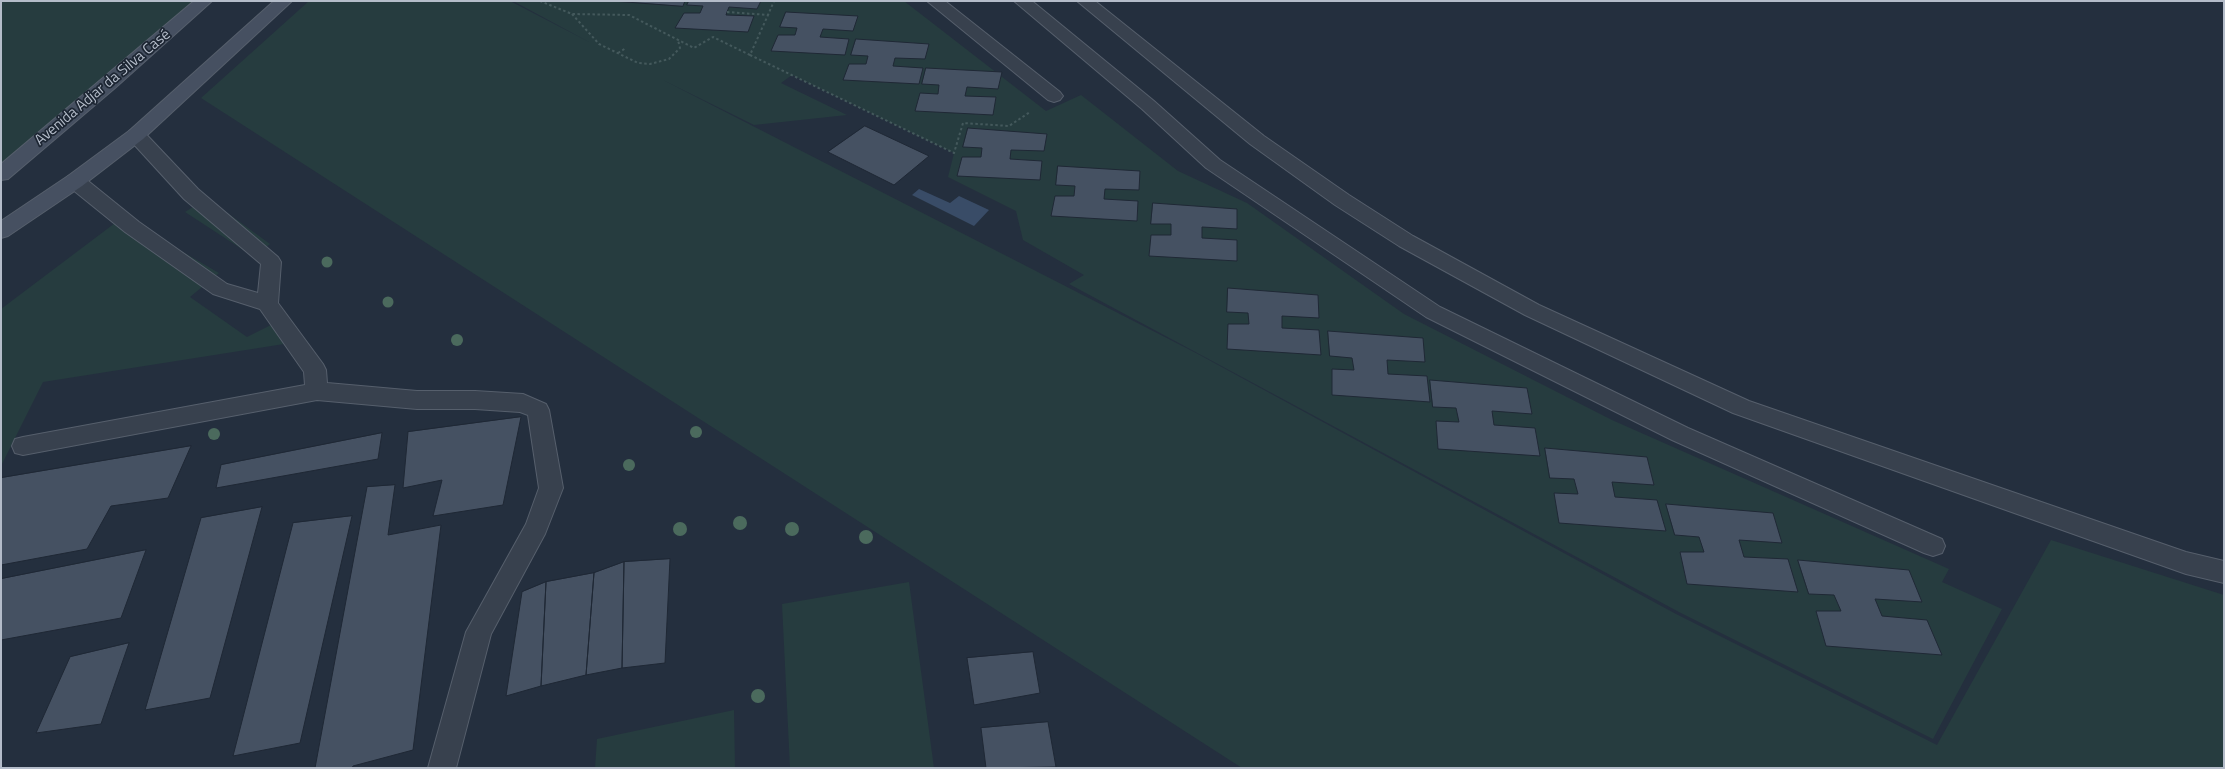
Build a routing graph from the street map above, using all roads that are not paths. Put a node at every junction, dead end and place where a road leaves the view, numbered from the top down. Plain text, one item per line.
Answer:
1 (204, 1) edge
2 (284, 1) edge
3 (935, 1) edge
4 (1022, 1) edge
5 (1085, 1) edge
6 (1054, 96) road end
7 (136, 135) junction
8 (1, 174) edge
9 (75, 181) junction
10 (1, 231) edge
11 (267, 304) junction
12 (317, 391) junction
13 (23, 446) dead end
14 (1933, 546) dead end
15 (2224, 572) edge
16 (442, 768) edge

1 - 8 main road, Avenida Adjar da Silva Casé
2 - 7 main road
3 - 6 street
4 - 14 street
5 - 15 street
7 - 9 main road
7 - 11 street
9 - 10 main road
9 - 11 street
11 - 12 street
12 - 13 street
12 - 16 street

